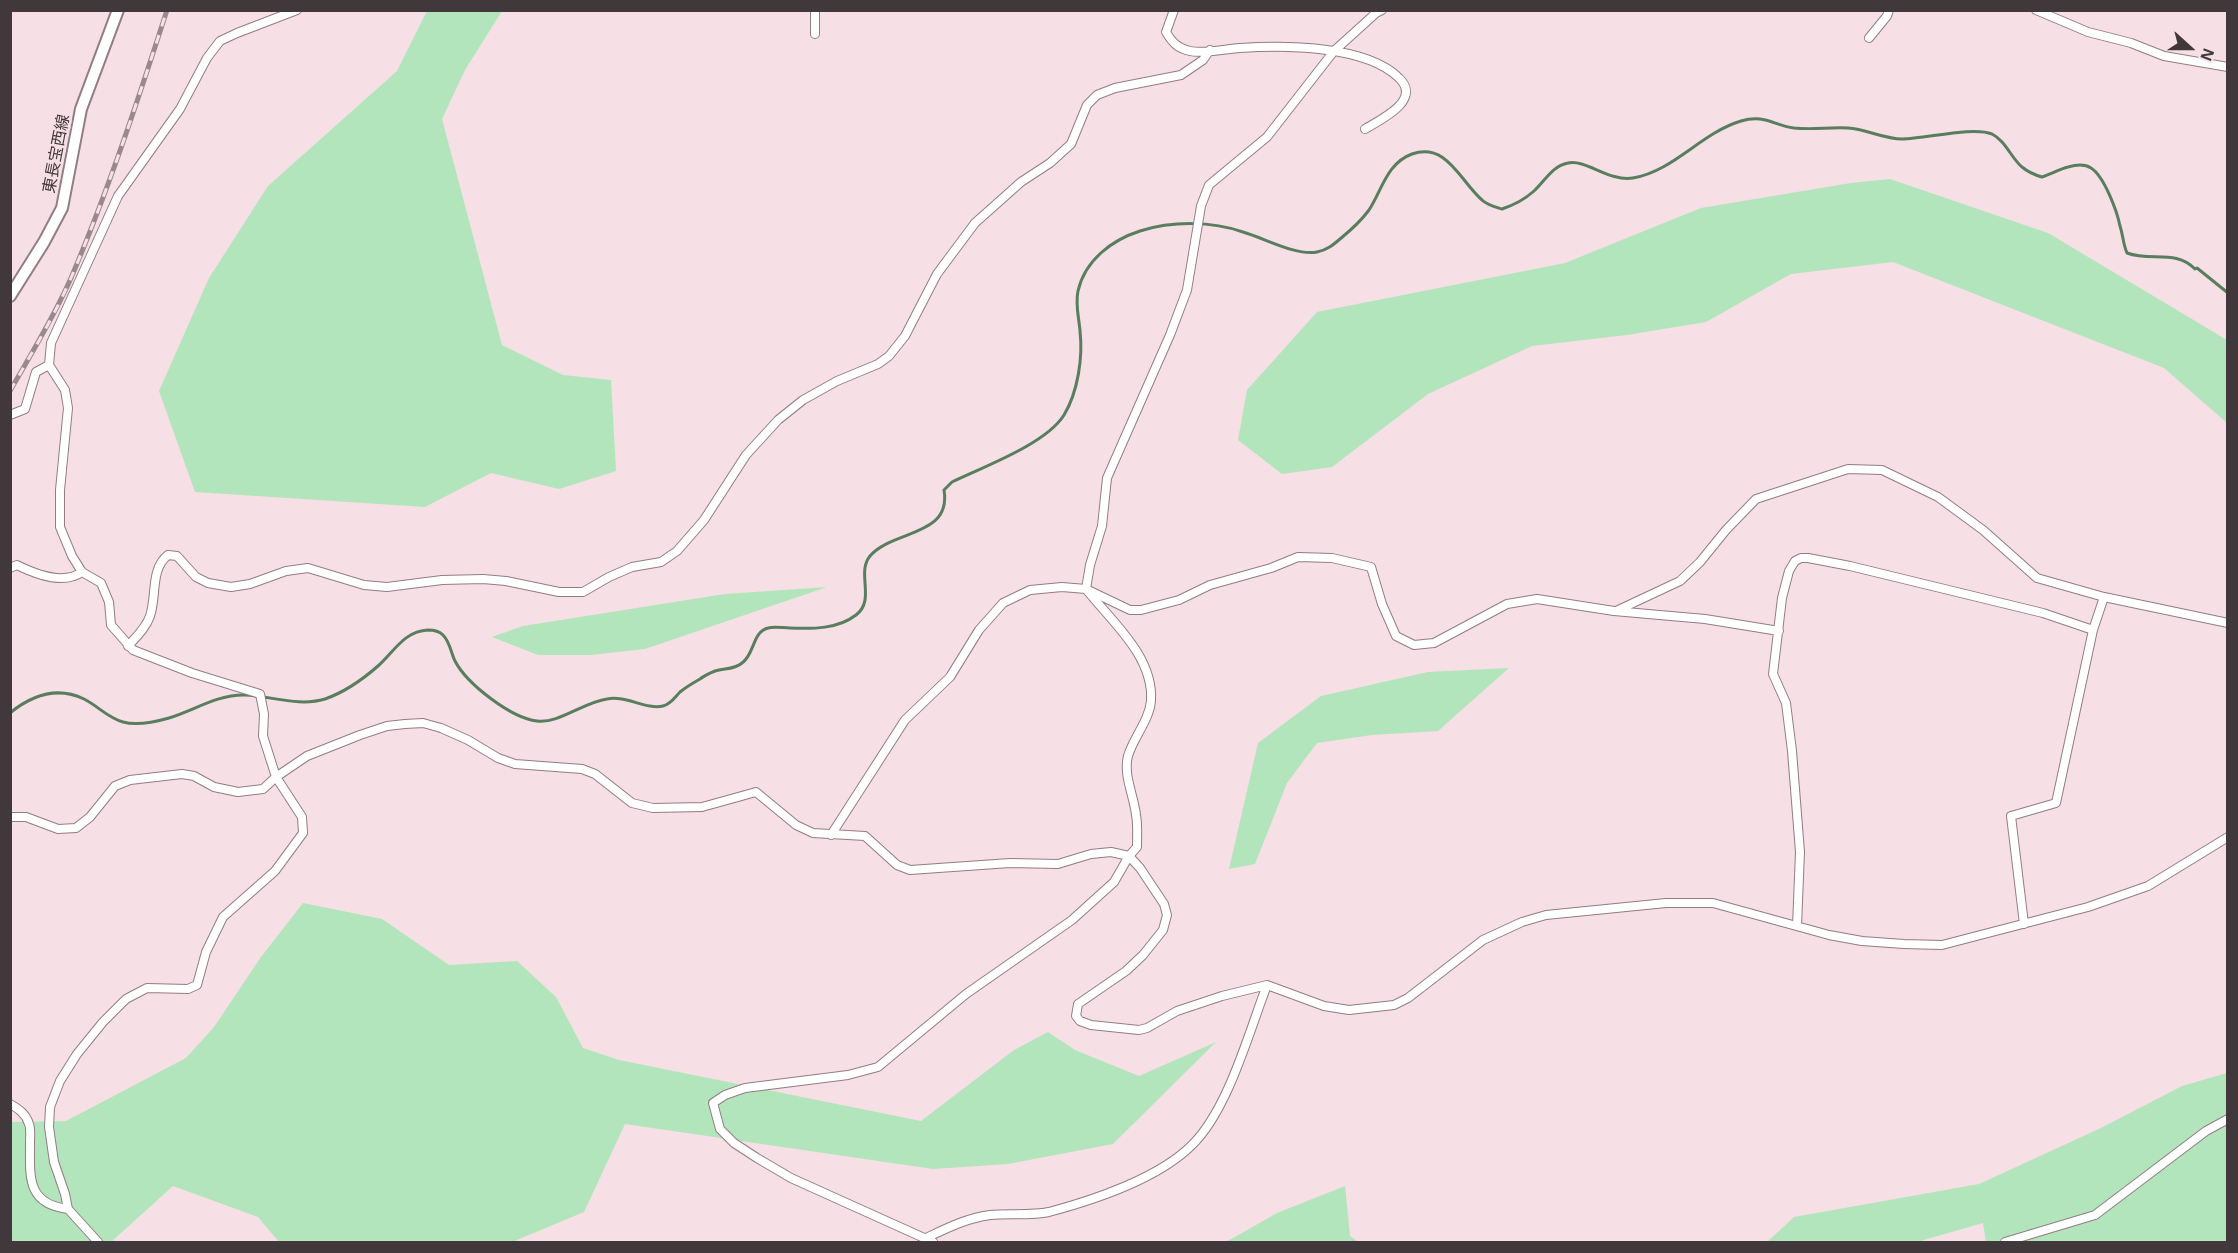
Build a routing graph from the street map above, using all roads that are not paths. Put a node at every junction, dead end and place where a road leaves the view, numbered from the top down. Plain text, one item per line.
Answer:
1 (118, 10) edge
2 (297, 10) edge
3 (815, 10) edge
4 (1174, 10) edge
5 (1382, 10) edge
6 (1889, 10) edge
7 (2036, 10) edge
8 (815, 34) dead end
9 (1869, 38) dead end
10 (1210, 50) junction
11 (1334, 51) junction
12 (2228, 67) edge
13 (1365, 129) dead end
14 (10, 296) edge
15 (49, 365) junction
16 (10, 415) edge
17 (10, 568) edge
18 (82, 572) junction
19 (1086, 589) junction
20 (2104, 597) junction
21 (1614, 611) junction
22 (2228, 623) edge
23 (2093, 630) junction
24 (1779, 631) junction
25 (128, 646) junction
26 (276, 777) junction
27 (10, 817) edge
28 (831, 835) junction
29 (2228, 837) edge
30 (1129, 856) junction
31 (2024, 924) junction
32 (1797, 926) junction
33 (1268, 985) junction
34 (10, 1104) edge
35 (2228, 1119) edge
36 (68, 1209) junction
37 (930, 1240) edge
38 (98, 1242) edge
39 (2005, 1242) edge

1 - 14 main road, 東長宝西線
2 - 15 street
3 - 8 street
4 - 10 street
5 - 11 street
6 - 9 street
7 - 12 street
10 - 11 street
10 - 25 street
11 - 13 street
11 - 19 street
15 - 16 street
15 - 18 street
17 - 18 street
18 - 25 street
19 - 21 street
19 - 28 street
19 - 30 street
20 - 21 street
20 - 22 street
20 - 23 street
21 - 24 street
23 - 24 street
23 - 31 street
24 - 32 street
25 - 26 street
26 - 27 street
26 - 28 street
26 - 36 street
28 - 30 street
29 - 31 street
30 - 33 street
30 - 37 street
31 - 32 street
32 - 33 street
33 - 37 street
34 - 36 street
35 - 39 street
36 - 38 street

